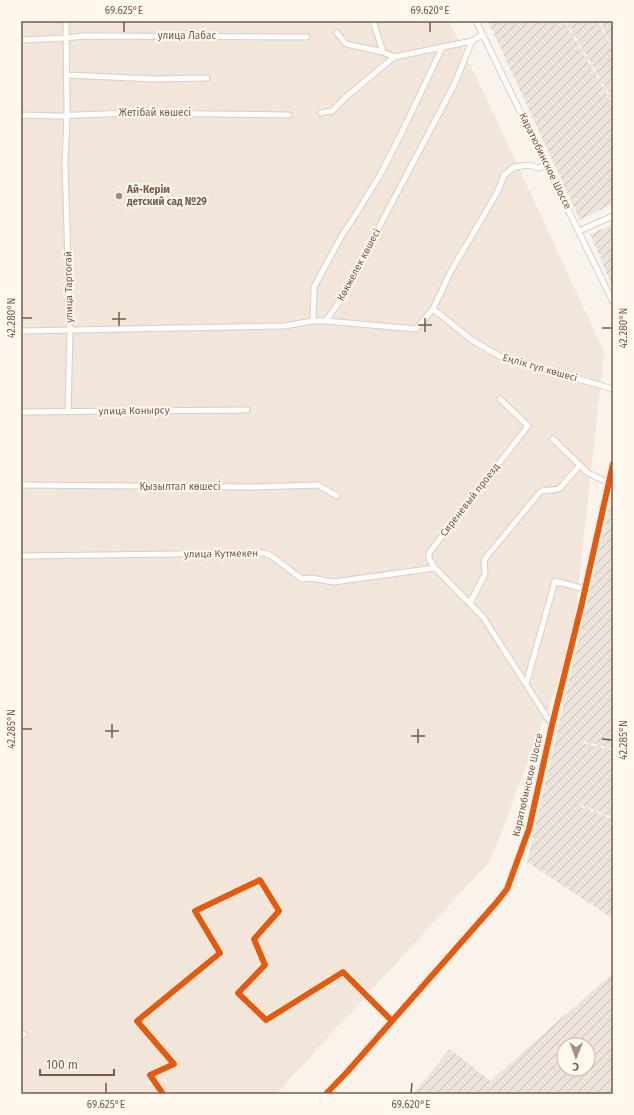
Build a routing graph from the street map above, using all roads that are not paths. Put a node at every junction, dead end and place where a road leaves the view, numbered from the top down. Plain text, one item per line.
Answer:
1 (66, 21) edge
2 (373, 21) edge
3 (476, 21) edge
4 (337, 33) dead end
5 (482, 35) junction
6 (307, 37) dead end
7 (66, 38) junction
8 (21, 40) edge
9 (472, 41) junction
10 (442, 48) junction
11 (384, 52) junction
12 (394, 57) junction
13 (67, 75) junction
14 (207, 78) dead end
15 (321, 113) dead end
16 (67, 115) junction
17 (289, 115) dead end
18 (21, 116) edge
19 (547, 166) junction
20 (613, 216) edge
21 (579, 231) junction
22 (613, 302) edge
23 (433, 309) junction
24 (326, 321) junction
25 (313, 322) junction
26 (70, 330) junction
27 (21, 331) edge
28 (613, 389) edge
29 (500, 399) dead end
30 (248, 410) dead end
31 (21, 412) edge
32 (68, 412) junction
33 (552, 439) dead end
34 (613, 464) edge
35 (580, 465) junction
36 (609, 483) junction
37 (21, 485) edge
38 (337, 496) dead end
39 (21, 556) edge
40 (435, 568) junction
41 (585, 589) junction
42 (470, 603) junction
43 (526, 684) junction
44 (552, 725) junction
45 (392, 1021) junction
46 (21, 1033) edge
47 (21, 1037) edge
48 (163, 1094) edge
49 (326, 1094) edge

1 - 7 street, улица Тартогай
2 - 11 street
3 - 5 street, Каратюбинское Шоссе
4 - 11 street
5 - 9 street
5 - 19 street, Каратюбинское Шоссе
6 - 7 street, улица Лабас
7 - 8 street, улица Лабас
7 - 13 street, улица Тартогай
9 - 10 street
9 - 24 street, Көкжелек көшесі
10 - 12 street
10 - 25 street
11 - 12 street
12 - 15 street
13 - 14 street
13 - 16 street, улица Тартогай
16 - 17 street, Жетібай көшесі
16 - 18 street, Жетібай көшесі
16 - 26 street, улица Тартогай
19 - 21 street, Каратюбинское Шоссе
19 - 23 street
20 - 21 street
21 - 22 street, Каратюбинское Шоссе
23 - 24 street
23 - 28 street, Еңлік гүл көшесі
24 - 25 street
25 - 26 street
26 - 27 street
26 - 32 street, улица Тартогай
29 - 40 street, Сиреневый проезд
30 - 32 street, улица Конырсу
31 - 32 street, улица Конырсу
33 - 35 street
34 - 36 street, Каратюбинское Шоссе
35 - 36 street
35 - 42 street
36 - 41 street, Каратюбинское Шоссе
37 - 38 street, Қызылтал көшесі
39 - 40 street, улица Кутмекен
40 - 42 street
41 - 43 street
41 - 44 street, Каратюбинское Шоссе
42 - 43 street
43 - 44 street
44 - 45 street, Каратюбинское Шоссе
45 - 48 street
45 - 49 street, Каратюбинское Шоссе
46 - 47 street

